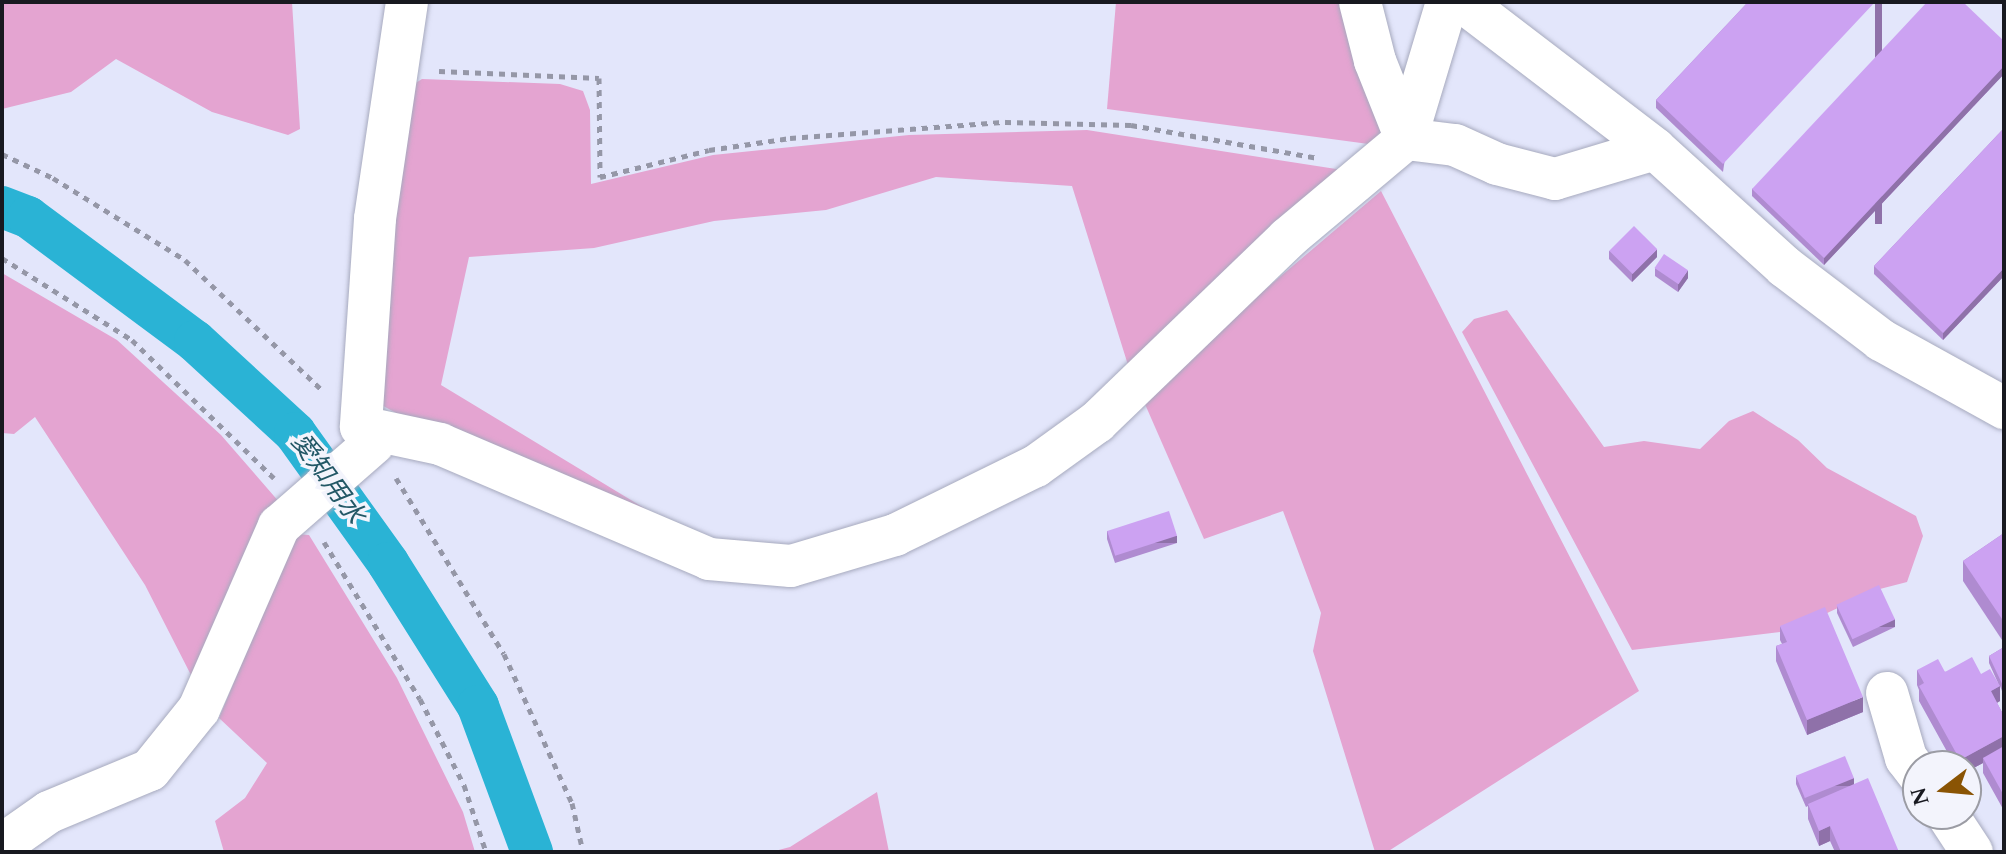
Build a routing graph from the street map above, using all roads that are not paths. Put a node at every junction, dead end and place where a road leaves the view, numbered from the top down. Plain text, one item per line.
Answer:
1 (407, 2) edge
2 (1360, 2) edge
3 (1447, 2) edge
4 (1463, 2) edge
5 (1655, 149) junction
6 (1391, 151) junction
7 (2004, 408) edge
8 (367, 436) junction
9 (1887, 693) dead end
10 (1904, 750) edge
11 (1958, 830) edge
12 (2, 845) edge
13 (1972, 852) edge

1 - 8 street
2 - 6 street
3 - 6 street
4 - 5 street
5 - 6 street
5 - 7 street
6 - 8 street
8 - 12 street
9 - 10 street
11 - 13 street

